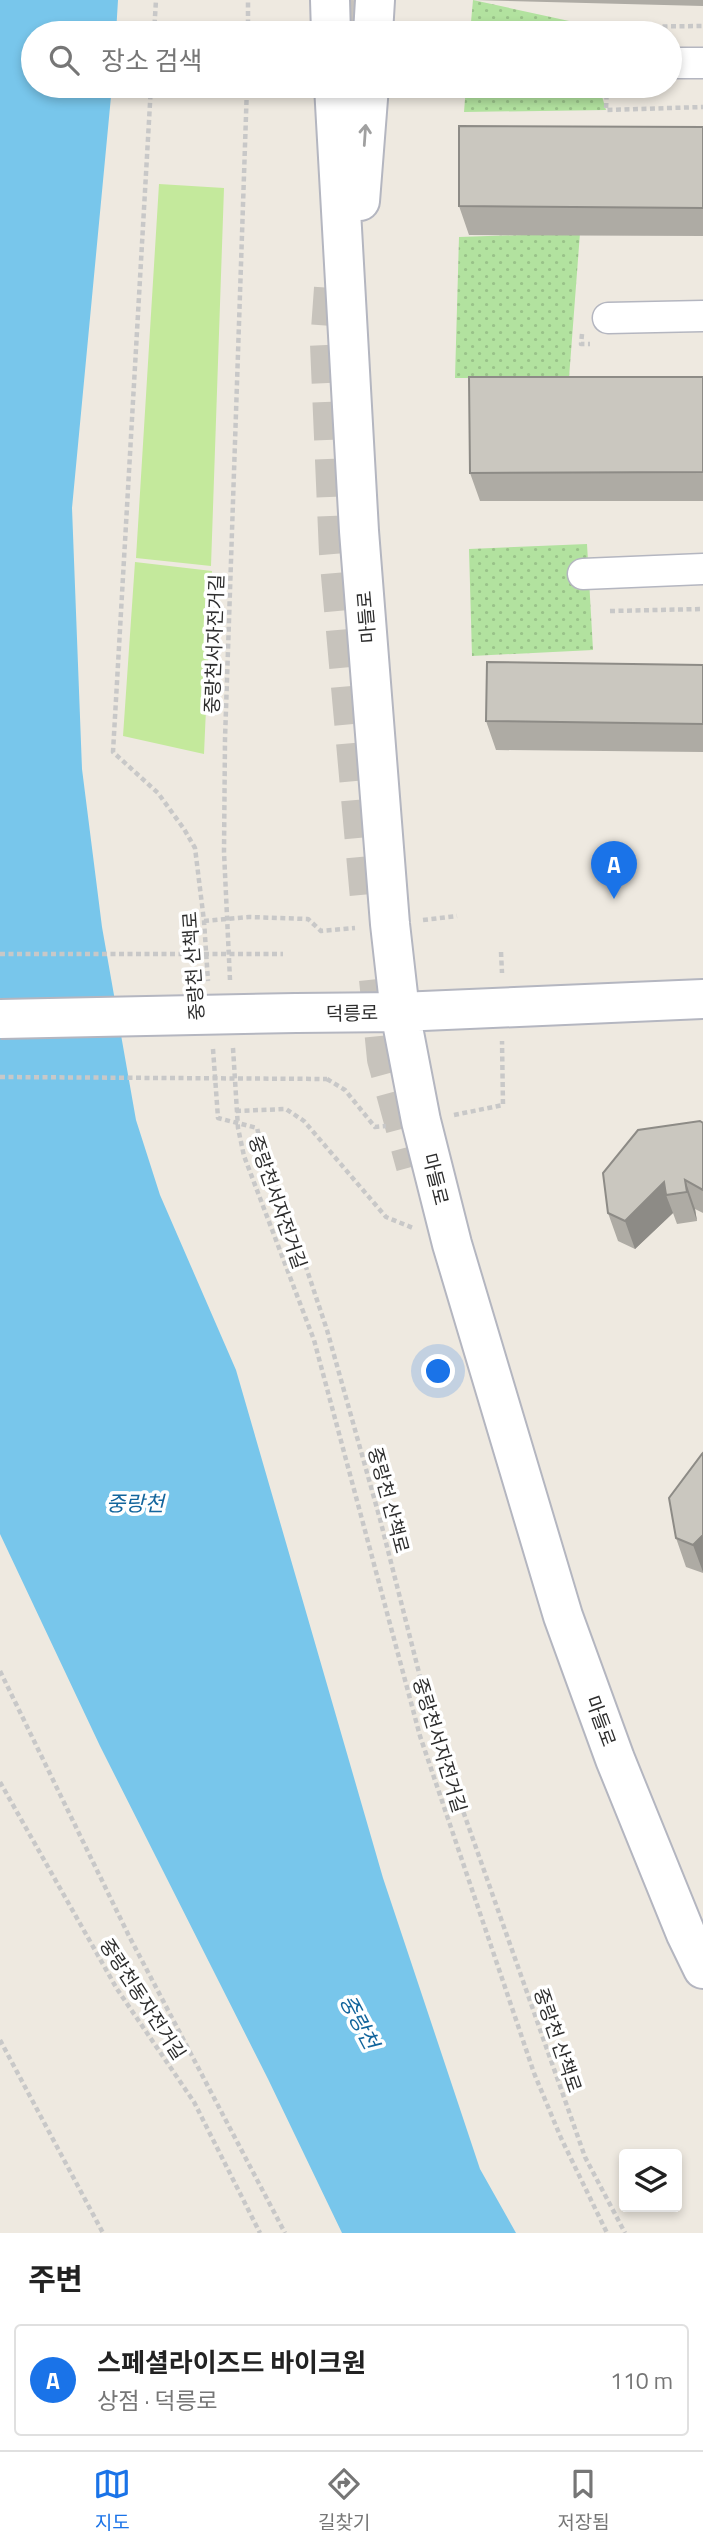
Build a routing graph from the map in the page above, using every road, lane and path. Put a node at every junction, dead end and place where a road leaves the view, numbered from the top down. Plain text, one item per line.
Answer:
1 (156, 0) edge
2 (248, 0) edge
3 (330, 0) edge
4 (375, 0) edge
5 (155, 21) edge
6 (248, 21) edge
7 (331, 21) edge
8 (374, 21) edge
9 (682, 26) edge
10 (703, 26) edge
11 (682, 63) edge
12 (703, 63) edge
13 (150, 98) edge
14 (247, 98) edge
15 (335, 98) edge
16 (368, 98) edge
17 (606, 98) edge
18 (703, 107) edge
19 (703, 316) edge
20 (608, 318) dead end
21 (349, 349) junction
22 (703, 569) edge
23 (583, 574) dead end
24 (703, 609) edge
25 (610, 611) dead end
26 (228, 918) junction
27 (204, 921) junction
28 (321, 931) dead end
29 (501, 953) dead end
30 (0, 954) edge
31 (283, 954) dead end
32 (209, 990) dead end
33 (231, 993) dead end
34 (703, 999) edge
35 (502, 1006) junction
36 (400, 1012) junction
37 (0, 1018) edge
38 (233, 1035) dead end
39 (213, 1046) dead end
40 (0, 1077) edge
41 (236, 1111) junction
42 (421, 1121) junction
43 (238, 1123) junction
44 (452, 1244) junction
45 (0, 1671) edge
46 (0, 1782) edge
47 (703, 1969) edge
48 (0, 2040) edge
49 (103, 2233) edge
50 (260, 2233) edge
51 (285, 2233) edge
52 (607, 2233) edge
53 (625, 2233) edge

1 - 5 path
2 - 6 path
3 - 7 main road
4 - 8 main road
9 - 10 path
11 - 12 street
13 - 27 path, 중랑천 산책로
14 - 26 path, 중랑천서자전거길
15 - 21 main road, 마들로
21 -> 16 main road, 마들로
17 - 18 path
19 - 20 street
21 - 36 main road, 마들로
22 - 23 street
24 - 25 path
26 - 27 path
26 - 28 path
26 - 33 path, 중랑천서자전거길
27 - 32 path, 중랑천 산책로
29 - 35 path
30 - 31 path, bridge
34 - 35 main road, 덕릉로
35 - 36 main road, 덕릉로
35 - 42 path
36 - 37 main road, 덕릉로, bridge
36 - 42 main road, 마들로
38 - 41 path, 중랑천서자전거길
39 - 43 path, 중랑천 산책로
40 - 42 path, bridge
41 - 43 path, 중랑천서자전거길
41 - 44 path
42 - 44 main road, 마들로
43 - 52 path, 중랑천서자전거길
43 - 53 path, 중랑천 산책로
44 - 47 main road, 마들로
45 - 51 path
46 - 50 path, 중랑천동자전거길
48 - 49 path

